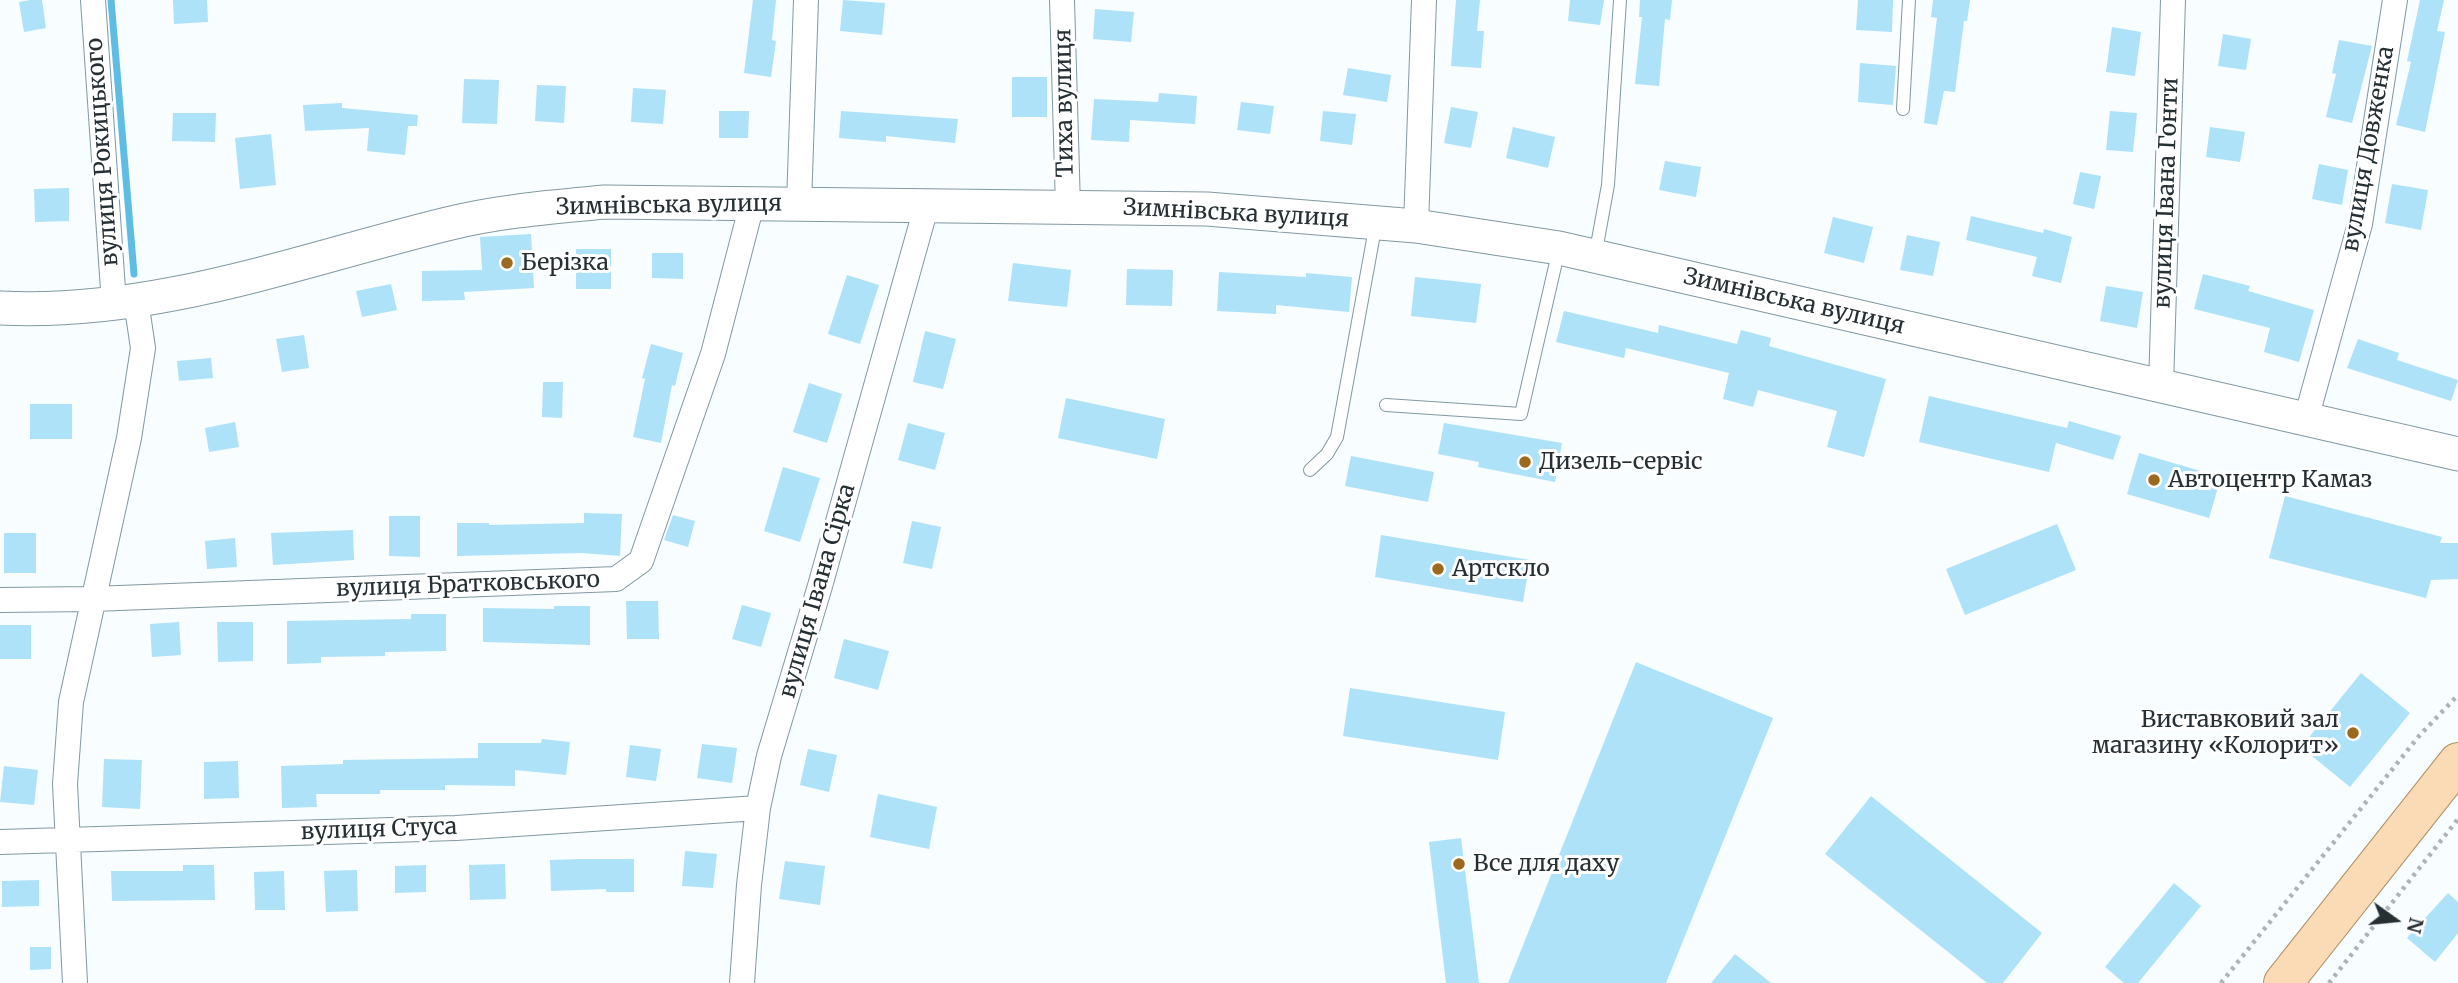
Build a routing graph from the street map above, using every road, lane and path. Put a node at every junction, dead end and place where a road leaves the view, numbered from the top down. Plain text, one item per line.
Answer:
1 (93, 0) edge
2 (806, 0) edge
3 (1062, 0) edge
4 (1424, 0) edge
5 (1620, 0) edge
6 (1909, 0) edge
7 (2173, 0) edge
8 (2395, 0) edge
9 (1903, 109) dead end
10 (752, 204) junction
11 (799, 204) junction
12 (927, 204) junction
13 (1068, 206) junction
14 (1376, 223) junction
15 (1416, 226) junction
16 (1559, 248) junction
17 (1595, 257) junction
18 (125, 302) junction
19 (0, 308) edge
20 (2161, 386) junction
21 (1386, 405) dead end
22 (2305, 419) junction
23 (2458, 454) edge
24 (1310, 470) dead end
25 (93, 599) junction
26 (0, 600) edge
27 (2458, 695) edge
28 (2458, 762) edge
29 (758, 808) junction
30 (2458, 819) edge
31 (68, 840) junction
32 (0, 842) edge
33 (75, 983) edge
34 (742, 983) edge
35 (2221, 983) edge
36 (2283, 983) edge
37 (2329, 983) edge

1 - 18 street, вулиця Рокицького
2 - 11 street
3 - 13 street, Тиха вулиця
4 - 15 street
5 - 17 lane
6 - 9 lane
7 - 20 street, вулиця Івана Гонти
8 - 22 street, вулиця Довженка
10 - 11 main road, Зимнівська вулиця
10 - 18 main road, Зимнівська вулиця
10 - 25 street, вулиця Братковського
11 - 12 main road, Зимнівська вулиця
12 - 13 main road, Зимнівська вулиця
12 - 29 street, вулиця Івана Сірка
13 - 14 main road, Зимнівська вулиця
14 - 15 main road, Зимнівська вулиця
14 - 24 lane
15 - 16 main road, Зимнівська вулиця
16 - 17 main road, Зимнівська вулиця
16 - 21 lane
17 - 20 main road, Зимнівська вулиця
18 - 19 main road, Зимнівська вулиця
18 - 25 street, вулиця Рокицького
20 - 22 main road, Зимнівська вулиця
22 - 23 main road, Зимнівська вулиця
25 - 26 street, вулиця Братковського
25 - 31 street, вулиця Рокицького
27 - 35 path
28 - 36 main road
29 - 31 street, вулиця Стуса
29 - 34 street, вулиця Івана Сірка
30 - 37 path
31 - 32 street, вулиця Стуса
31 - 33 street, вулиця Рокицького

